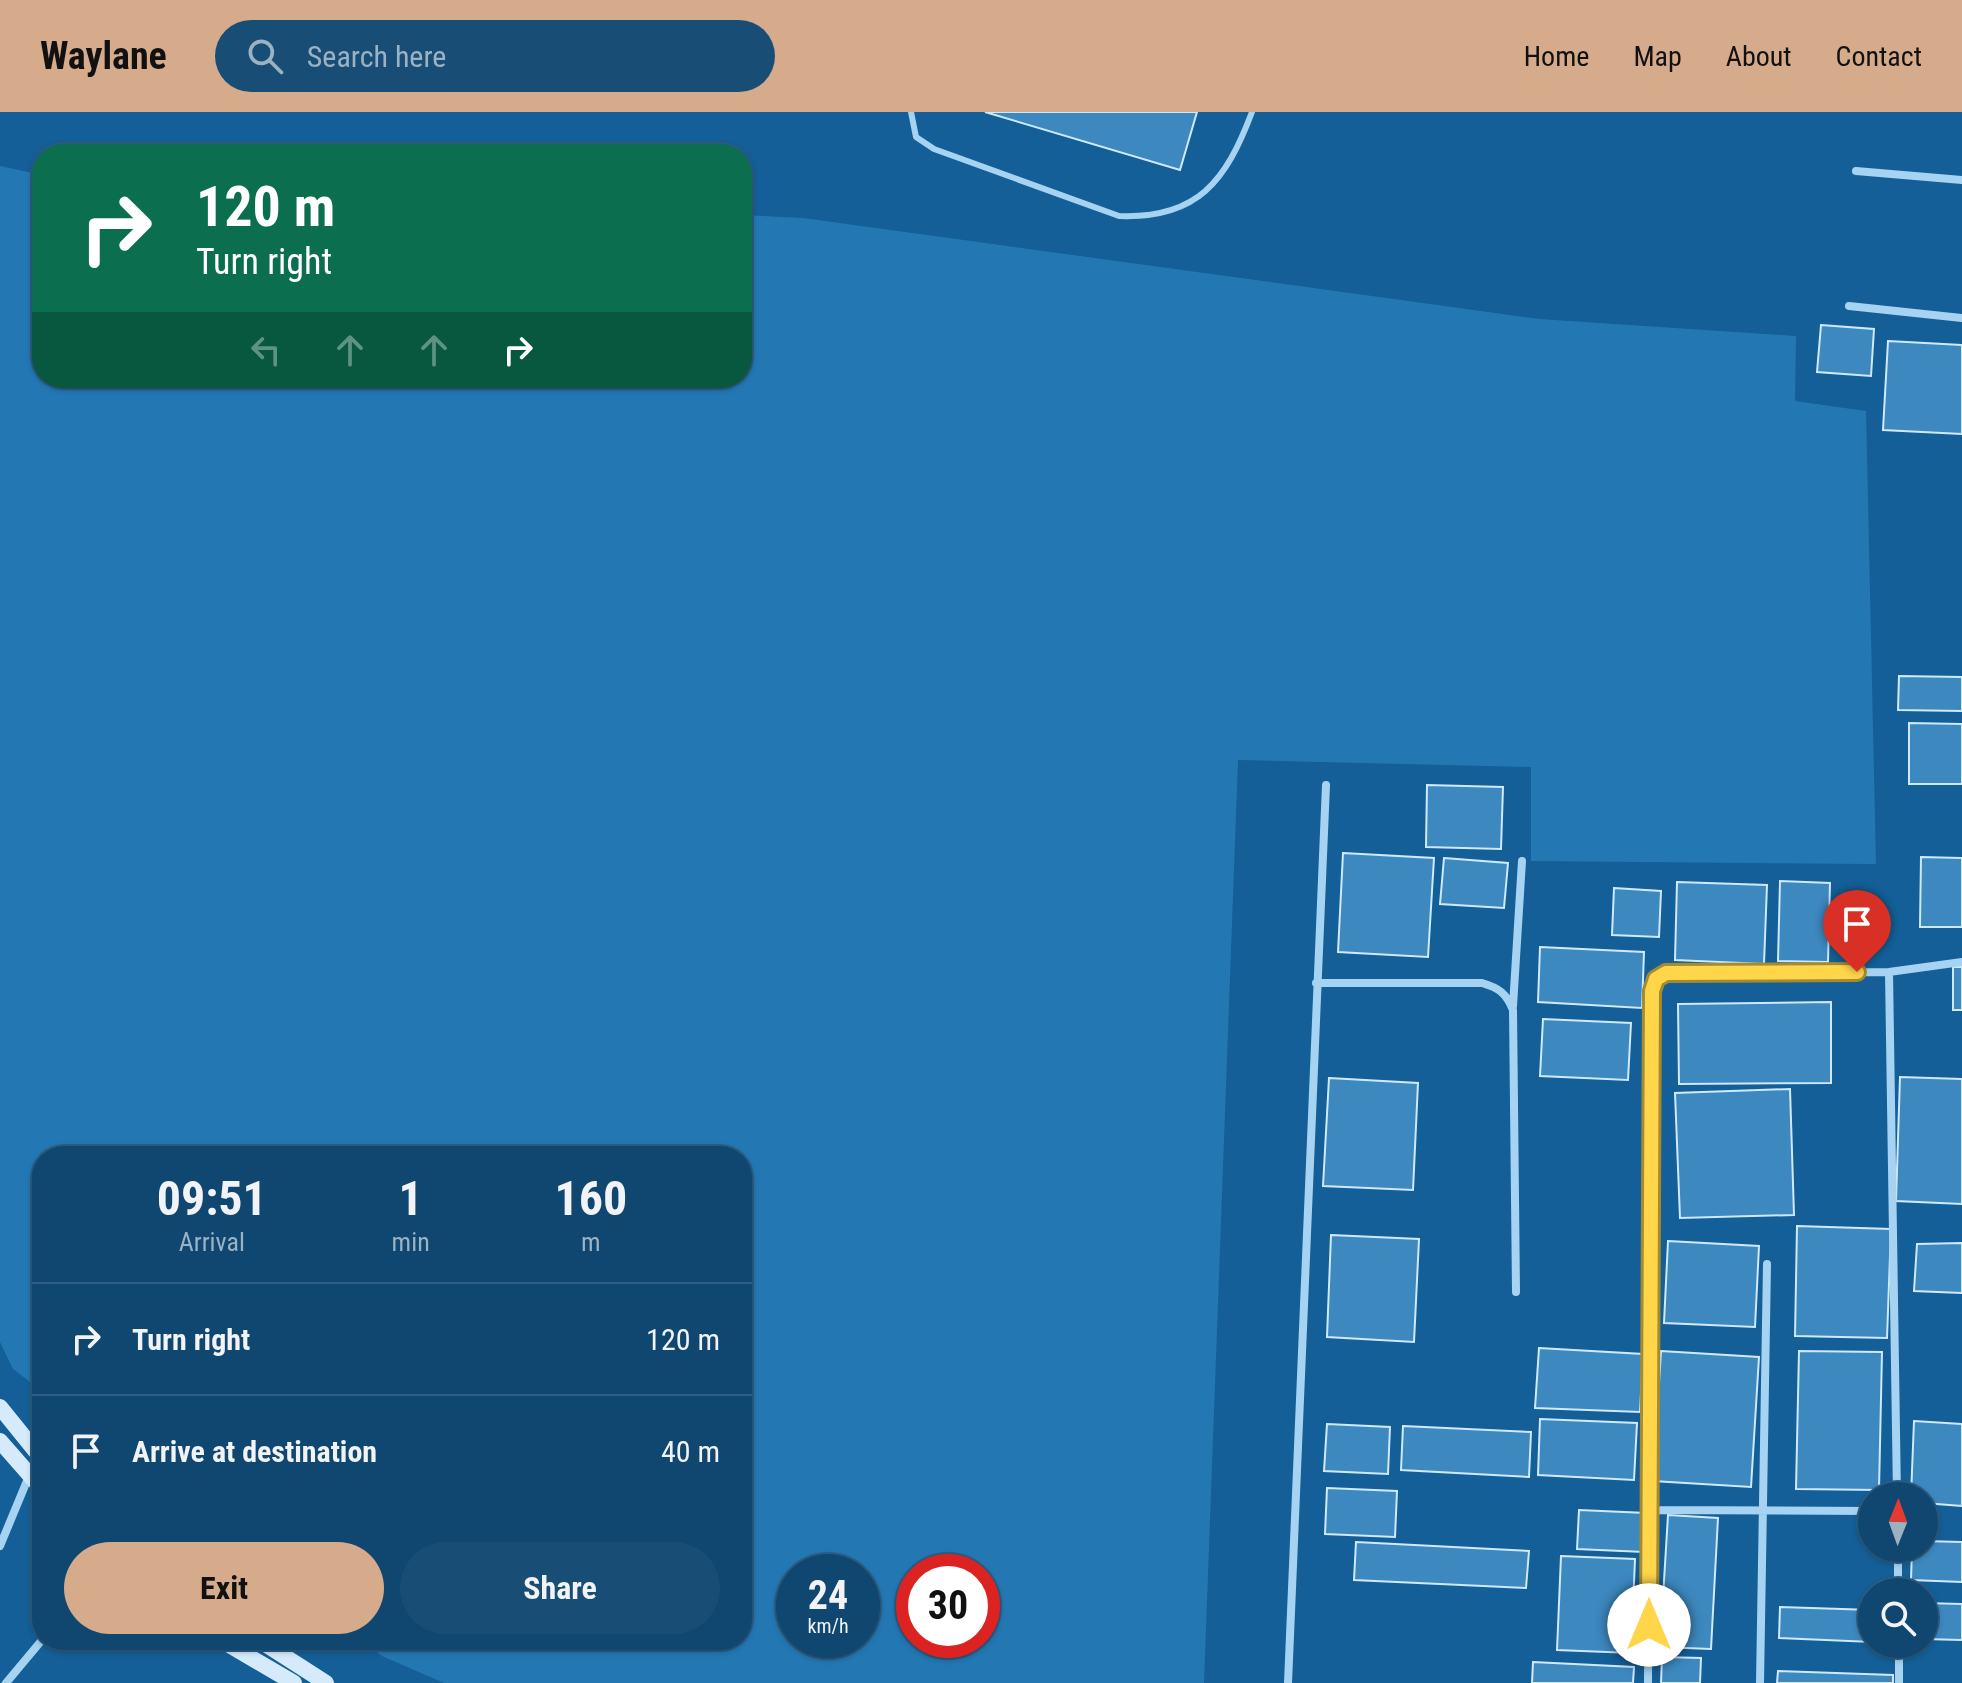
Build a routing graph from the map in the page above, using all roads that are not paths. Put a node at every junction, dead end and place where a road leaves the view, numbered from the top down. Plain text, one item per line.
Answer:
1 (911, 112) edge
2 (1252, 112) edge
3 (1856, 171) dead end
4 (1962, 180) edge
5 (1849, 306) dead end
6 (1962, 318) edge
7 (1326, 785) dead end
8 (1522, 861) dead end
9 (1962, 962) edge
10 (1889, 972) junction
11 (1316, 983) junction
12 (1513, 1010) junction
13 (1767, 1264) dead end
14 (1516, 1292) dead end
15 (0, 1407) edge
16 (0, 1441) edge
17 (32, 1447) edge
18 (29, 1476) junction
19 (32, 1479) edge
20 (1897, 1482) edge
21 (1649, 1510) junction
22 (1763, 1511) junction
23 (1858, 1511) edge
24 (0, 1546) edge
25 (34, 1650) edge
26 (238, 1650) edge
27 (275, 1650) edge
28 (1899, 1658) edge
29 (6, 1683) edge
30 (294, 1683) edge
31 (326, 1683) edge
32 (1288, 1683) edge
33 (1648, 1683) edge
34 (1760, 1683) edge
35 (1899, 1683) edge

1 - 2 lane
3 - 4 street
5 - 6 street
7 - 11 street
8 - 12 street
9 - 10 street
10 - 20 street
10 - 21 street
11 - 12 street
11 - 32 street
12 - 14 street
13 - 22 street
15 - 17 main road
16 - 18 main road
18 - 19 main road
18 - 24 street
21 - 22 street
21 - 33 street
22 - 23 street
22 - 34 street
25 - 29 street
26 - 30 main road
27 - 31 main road
28 - 35 street

